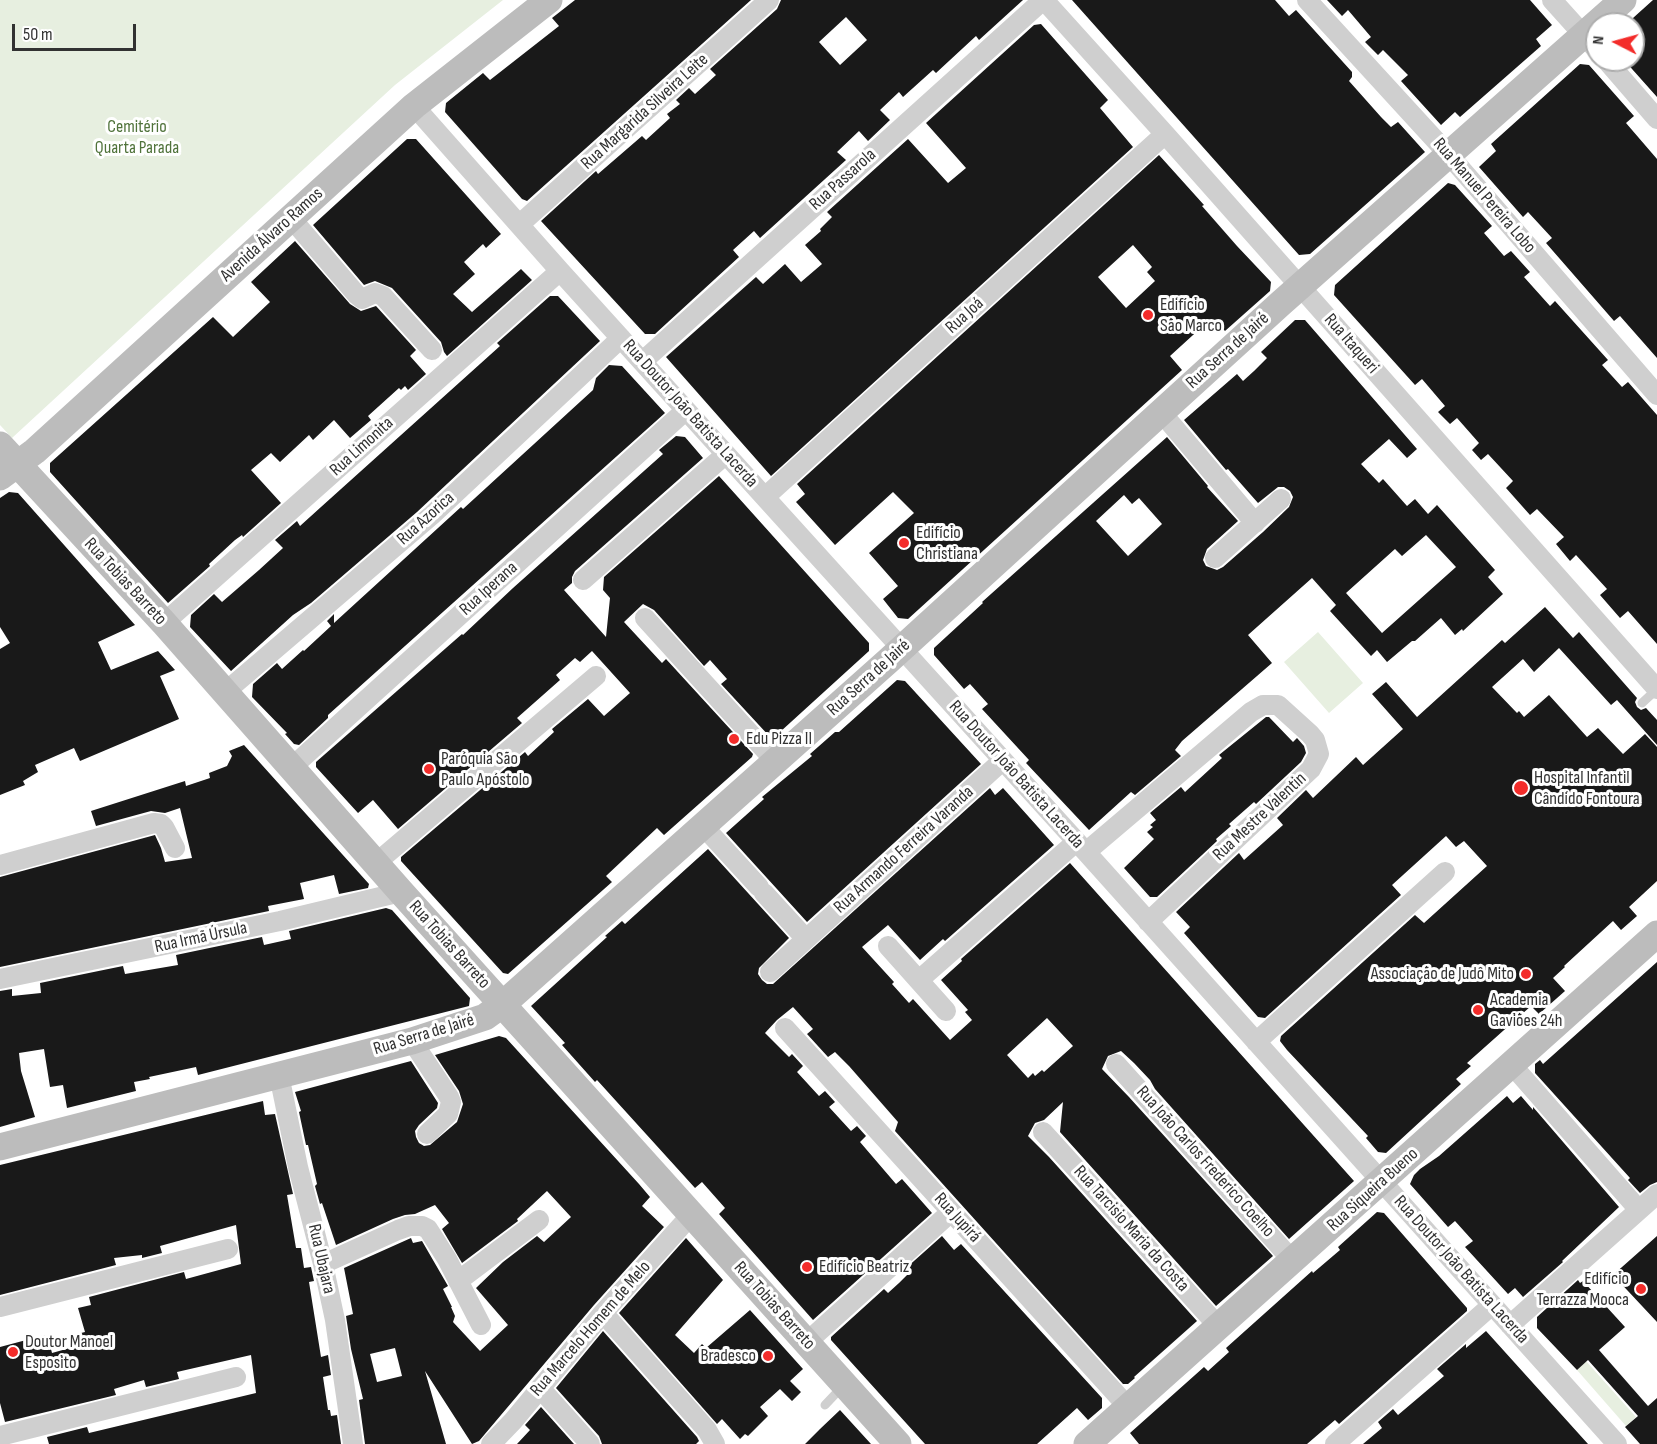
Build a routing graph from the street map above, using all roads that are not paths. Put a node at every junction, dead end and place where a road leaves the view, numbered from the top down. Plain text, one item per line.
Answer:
1 (549, 0) edge
2 (769, 0) edge
3 (1043, 0) edge
4 (1307, 0) edge
5 (1552, 0) edge
6 (1585, 36) edge
7 (1585, 48) edge
8 (1616, 72) edge
9 (414, 106) junction
10 (1657, 119) edge
11 (1165, 134) junction
12 (1449, 155) junction
13 (291, 218) junction
14 (520, 224) junction
15 (560, 271) junction
16 (1300, 286) junction
17 (621, 338) junction
18 (432, 350) dead end
19 (643, 361) junction
20 (1657, 394) edge
21 (686, 410) junction
22 (1161, 412) junction
23 (0, 445) edge
24 (726, 454) junction
25 (9, 471) edge
26 (765, 497) junction
27 (1281, 499) dead end
28 (1255, 523) junction
29 (1215, 558) dead end
30 (583, 580) dead end
31 (645, 618) dead end
32 (164, 623) junction
33 (902, 649) junction
34 (596, 676) dead end
35 (1657, 689) edge
36 (224, 693) junction
37 (1642, 703) dead end
38 (1002, 761) junction
39 (776, 762) junction
40 (291, 768) junction
41 (704, 827) junction
42 (1081, 847) junction
43 (175, 848) dead end
44 (376, 862) junction
45 (0, 865) edge
46 (1445, 872) dead end
47 (400, 892) junction
48 (1148, 922) junction
49 (806, 939) junction
50 (1654, 944) edge
51 (888, 946) dead end
52 (770, 972) dead end
53 (0, 979) edge
54 (919, 980) junction
55 (503, 1004) junction
56 (946, 1011) dead end
57 (785, 1028) dead end
58 (412, 1041) junction
59 (1256, 1042) junction
60 (1116, 1064) dead end
61 (1512, 1065) junction
62 (279, 1075) junction
63 (1043, 1132) dead end
64 (427, 1134) dead end
65 (0, 1147) edge
66 (1382, 1182) junction
67 (1657, 1194) edge
68 (1639, 1210) junction
69 (951, 1212) junction
70 (692, 1214) junction
71 (538, 1220) dead end
72 (228, 1249) dead end
73 (1293, 1261) junction
74 (323, 1264) junction
75 (458, 1281) junction
76 (1492, 1305) junction
77 (0, 1307) edge
78 (603, 1313) junction
79 (481, 1325) dead end
80 (1510, 1325) junction
81 (1219, 1327) junction
82 (807, 1342) junction
83 (236, 1377) dead end
84 (844, 1385) junction
85 (540, 1388) junction
86 (825, 1405) dead end
87 (1128, 1407) junction
88 (0, 1436) edge
89 (711, 1437) edge
90 (1345, 1441) edge
91 (353, 1444) edge
92 (491, 1444) edge
93 (590, 1444) edge
94 (898, 1444) edge
95 (1087, 1444) edge
96 (1617, 1444) edge

1 - 9 main road, Avenida Álvaro Ramos
2 - 14 street, Rua Margarida Silveira Leite
3 - 11 street, Rua Itaqueri
3 - 19 street, Rua Passarola
4 - 12 street, Rua Manuel Pereira Lobo
5 - 6 street
7 - 12 main road, Rua Serra de Jairé
8 - 10 street
9 - 13 main road, Avenida Álvaro Ramos
9 - 14 street, Rua Doutor João Batista Lacerda
11 - 16 street, Rua Itaqueri
11 - 26 street, Rua Joá
12 - 16 main road, Rua Serra de Jairé
12 - 20 street, Rua Manuel Pereira Lobo
13 - 18 street
13 - 25 main road, Avenida Álvaro Ramos
14 - 15 street, Rua Doutor João Batista Lacerda
15 - 17 street, Rua Doutor João Batista Lacerda
15 - 32 street, Rua Limonita
16 - 22 main road, Rua Serra de Jairé
16 - 35 street, Rua Itaqueri
17 - 19 street, Rua Doutor João Batista Lacerda
17 - 36 street, Rua Azorica
19 - 21 street, Rua Doutor João Batista Lacerda
21 - 24 street, Rua Doutor João Batista Lacerda
21 - 40 street, Rua Iperana
22 - 28 street
22 - 33 main road, Rua Serra de Jairé
23 - 25 main road, Rua Tobias Barreto
24 - 26 street, Rua Doutor João Batista Lacerda
24 - 30 street
25 - 32 main road, Rua Tobias Barreto
26 - 33 street, Rua Doutor João Batista Lacerda
27 - 28 street
28 - 29 street
31 - 39 street
32 - 36 main road, Rua Tobias Barreto
33 - 38 street, Rua Doutor João Batista Lacerda
33 - 39 main road, Rua Serra de Jairé
34 - 44 street
35 - 37 lane
36 - 40 main road, Rua Tobias Barreto
38 - 42 street, Rua Doutor João Batista Lacerda
38 - 49 street, Rua Armando Ferreira Varanda
39 - 41 main road, Rua Serra de Jairé
40 - 44 main road, Rua Tobias Barreto
41 - 49 street
41 - 55 main road, Rua Serra de Jairé
42 - 48 street, Rua Doutor João Batista Lacerda
42 - 48 street, Rua Mestre Valentin
42 - 54 street
43 - 45 street
44 - 47 main road, Rua Tobias Barreto
46 - 59 street
47 - 53 street, Rua Irmã Úrsula
47 - 55 main road, Rua Tobias Barreto
48 - 59 street, Rua Doutor João Batista Lacerda
49 - 52 street, Rua Armando Ferreira Varanda
50 - 61 main road, Rua Siqueira Bueno
51 - 54 street
54 - 56 street
55 - 58 main road, Rua Serra de Jairé
55 - 70 main road, Rua Tobias Barreto
57 - 69 street, Rua Jupirá
58 - 62 main road, Rua Serra de Jairé
58 - 64 street
59 - 66 street, Rua Doutor João Batista Lacerda
60 - 73 street, Rua João Carlos Frederico Coelho
61 - 66 main road, Rua Siqueira Bueno
61 - 68 street
62 - 65 main road, Rua Serra de Jairé
62 - 74 street, Rua Ubajara
63 - 81 street, Rua Tarcisio Maria da Costa
66 - 73 main road, Rua Siqueira Bueno
66 - 76 street, Rua Doutor João Batista Lacerda
67 - 68 street
68 - 80 street
69 - 82 street
69 - 87 street, Rua Jupirá
70 - 78 street, Rua Marcelo Homem de Melo
70 - 82 main road, Rua Tobias Barreto
71 - 75 street
72 - 77 street
73 - 81 main road, Rua Siqueira Bueno
74 - 75 street
74 - 91 street, Rua Ubajara
75 - 79 street
76 - 80 street, Rua Doutor João Batista Lacerda
76 - 90 street
78 - 85 street, Rua Marcelo Homem de Melo
78 - 89 street
80 - 96 street, Rua Doutor João Batista Lacerda
81 - 87 main road, Rua Siqueira Bueno
82 - 84 main road, Rua Tobias Barreto
83 - 88 street
84 - 86 lane
84 - 94 main road, Rua Tobias Barreto
85 - 92 street, Rua Marcelo Homem de Melo
85 - 93 street
87 - 95 main road, Rua Siqueira Bueno

